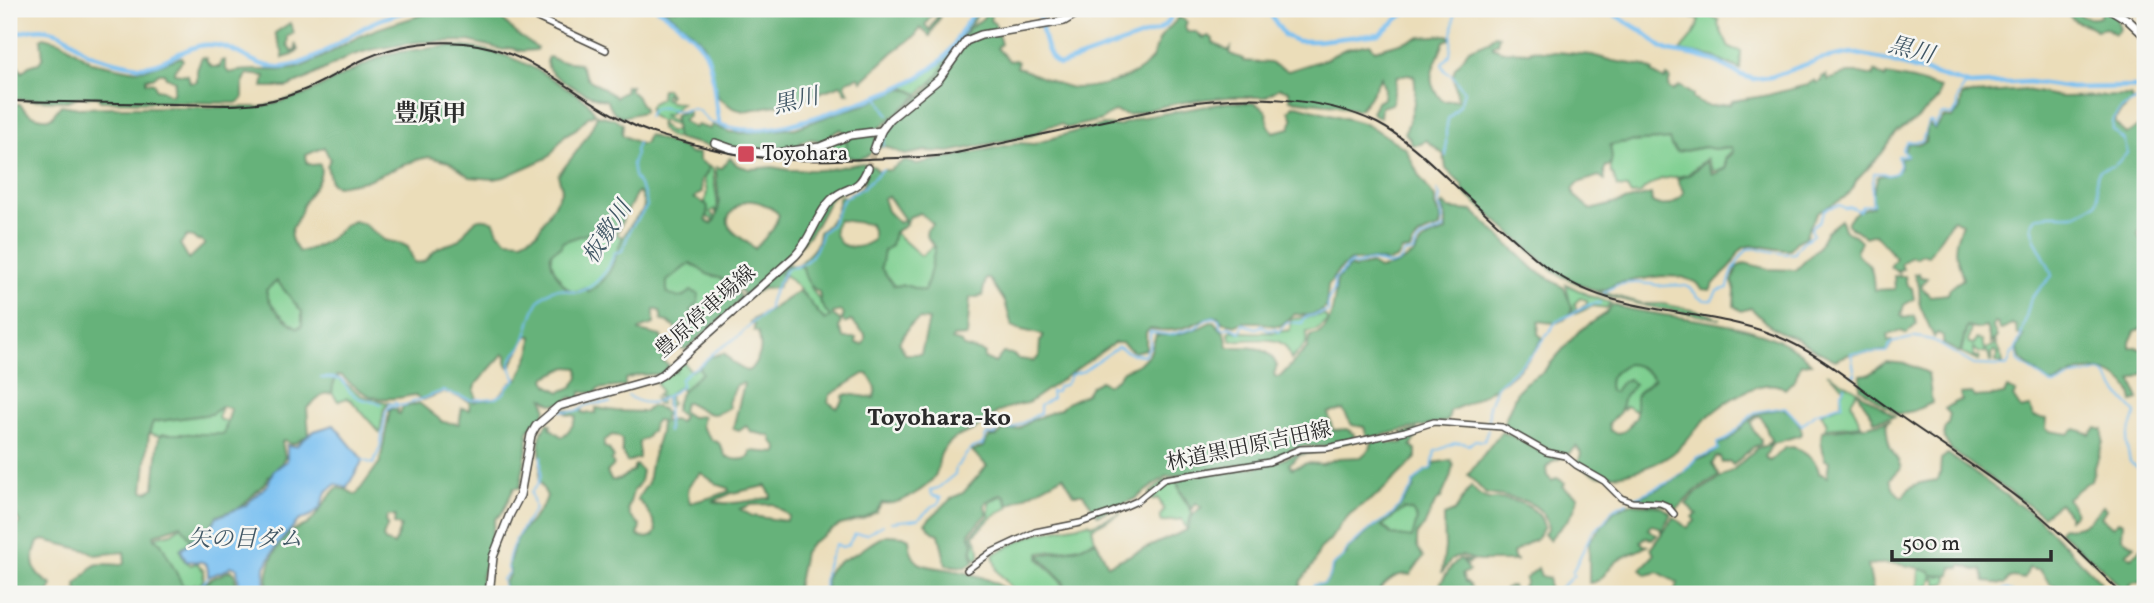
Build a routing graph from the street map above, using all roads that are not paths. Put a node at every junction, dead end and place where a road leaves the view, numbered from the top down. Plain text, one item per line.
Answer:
1 (518, 9) edge
2 (1108, 9) edge
3 (2110, 9) edge
4 (1078, 10) edge
5 (2145, 36) edge
6 (606, 50) dead end
7 (881, 131) junction
8 (715, 143) dead end
9 (874, 150) tunnel mouth
10 (868, 168) tunnel mouth
11 (1674, 514) dead end
12 (967, 570) dead end
13 (489, 594) edge

1 - 6 street
2 - 4 main road
3 - 5 main road
4 - 7 main road
7 - 8 main road
7 - 9 main road
10 - 13 main road, 豊原停車場線
11 - 12 street, 林道黒田原吉田線

